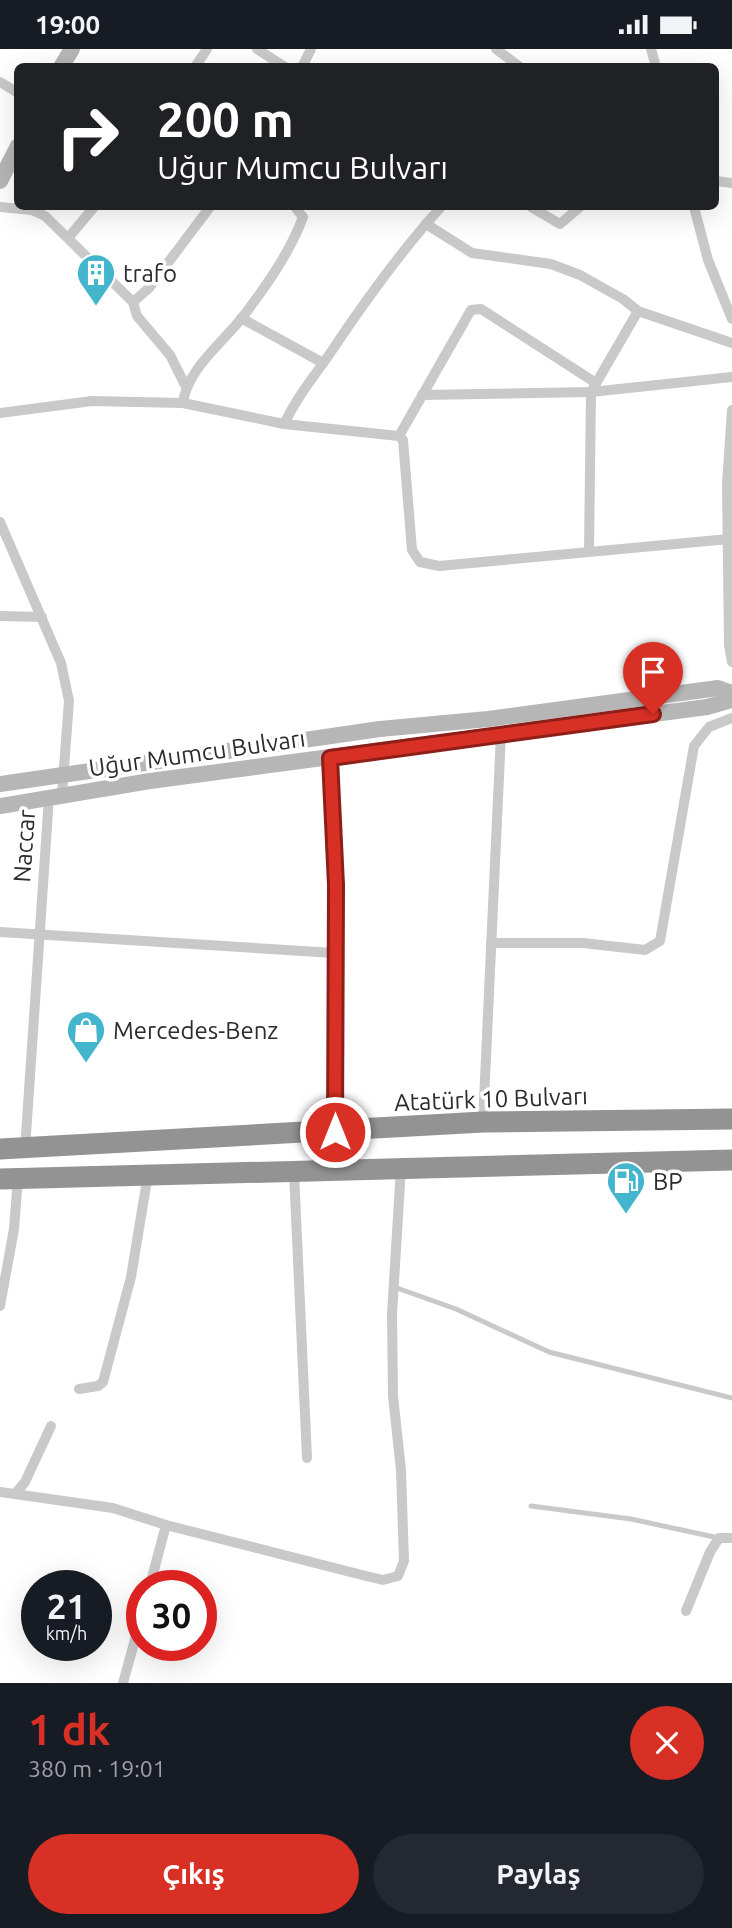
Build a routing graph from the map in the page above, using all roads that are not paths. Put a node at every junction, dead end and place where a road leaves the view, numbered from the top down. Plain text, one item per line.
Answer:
1 (257, 49) edge
2 (496, 49) edge
3 (279, 63) edge
4 (512, 63) edge
5 (14, 154) edge
6 (0, 181) edge
7 (32, 210) edge
8 (92, 210) edge
9 (208, 210) edge
10 (297, 210) edge
11 (438, 210) edge
12 (536, 210) edge
13 (576, 210) edge
14 (695, 210) edge
15 (426, 224) junction
16 (69, 237) junction
17 (133, 302) junction
18 (638, 311) junction
19 (242, 319) junction
20 (732, 319) edge
21 (732, 343) edge
22 (323, 363) junction
23 (732, 377) edge
24 (186, 385) junction
25 (593, 388) junction
26 (422, 395) junction
27 (184, 403) junction
28 (732, 410) edge
29 (0, 413) edge
30 (284, 424) junction
31 (399, 436) junction
32 (0, 521) edge
33 (730, 532) edge
34 (589, 550) junction
35 (0, 616) edge
36 (42, 617) junction
37 (732, 662) edge
38 (732, 693) edge
39 (732, 700) edge
40 (732, 718) edge
41 (501, 734) junction
42 (330, 758) junction
43 (64, 773) junction
44 (0, 784) edge
45 (56, 796) junction
46 (0, 806) edge
47 (0, 932) edge
48 (39, 933) junction
49 (491, 943) junction
50 (334, 953) junction
51 (732, 1119) edge
52 (483, 1122) junction
53 (335, 1132) junction
54 (0, 1149) edge
55 (25, 1149) junction
56 (732, 1160) edge
57 (401, 1168) junction
58 (294, 1171) junction
59 (148, 1174) junction
60 (9, 1178) edge
61 (394, 1287) junction
62 (0, 1306) edge
63 (79, 1389) dead end
64 (732, 1398) edge
65 (51, 1426) dead end
66 (307, 1458) dead end
67 (0, 1492) edge
68 (16, 1493) junction
69 (531, 1506) dead end
70 (166, 1525) junction
71 (719, 1538) junction
72 (732, 1538) edge
73 (153, 1570) edge
74 (686, 1611) dead end
75 (129, 1661) edge
76 (123, 1683) edge

1 - 3 street
2 - 4 street
5 - 6 street
7 - 16 street
8 - 16 street
9 - 17 street
10 - 19 street
11 - 15 street
12 - 13 street
14 - 20 street
15 - 18 street
15 - 22 street
16 - 17 street
17 - 24 street
18 - 21 street
18 - 25 street
19 - 22 street
19 - 24 street
22 - 30 street
23 - 25 street
24 - 27 street
25 - 26 street
25 - 26 street
25 - 34 street
26 - 31 street
27 - 29 street
27 - 30 street
28 - 33 street
30 - 31 street
31 - 34 street
32 - 36 street, Naccar
33 - 34 street
33 - 37 street
35 - 36 street
36 - 43 street, Naccar
38 - 43 street, Uğur Mumcu Bulvarı
39 - 41 street, Uğur Mumcu Bulvarı
40 - 49 street
41 - 42 street, Uğur Mumcu Bulvarı
41 - 49 street
42 - 45 street, Uğur Mumcu Bulvarı
42 - 50 street
43 - 44 street, Uğur Mumcu Bulvarı
43 - 45 street, Naccar
45 - 46 street, Uğur Mumcu Bulvarı
45 - 48 street, Naccar
47 - 48 street
48 - 50 street
48 - 55 street, Naccar
49 - 52 street
50 - 53 street
51 - 52 highway, Atatürk 10 Bulvarı
52 - 53 highway, Atatürk 10 Bulvarı
53 - 55 highway, Atatürk 10 Bulvarı
54 - 55 highway, Atatürk 10 Bulvarı
56 - 57 highway
57 - 58 highway
57 - 61 street
58 - 59 highway
58 - 66 street
59 - 60 highway
59 - 63 street
60 - 62 street
61 - 64 lane
61 - 70 street
65 - 68 street
67 - 68 street
68 - 70 street
69 - 71 lane
70 - 73 street
71 - 72 street
71 - 74 street
75 - 76 street

